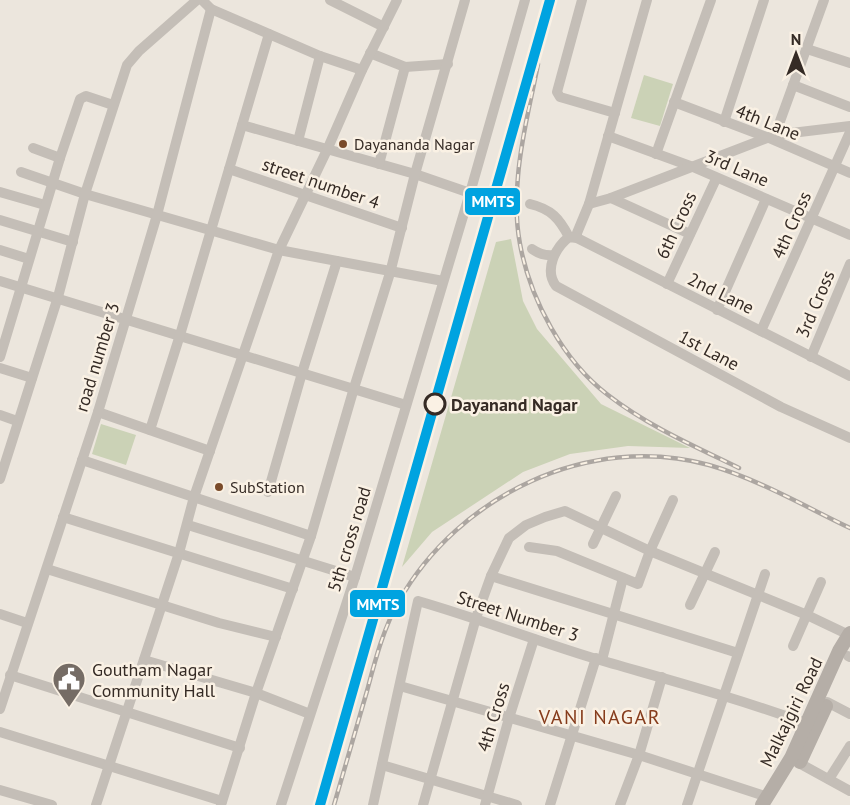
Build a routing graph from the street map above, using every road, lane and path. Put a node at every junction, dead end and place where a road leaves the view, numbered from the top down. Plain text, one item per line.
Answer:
1 (197, 0) edge
2 (202, 0) edge
3 (330, 0) edge
4 (397, 0) edge
5 (525, 0) edge
6 (582, 0) edge
7 (647, 0) edge
8 (711, 0) edge
9 (764, 0) edge
10 (824, 0) edge
11 (462, 1) edge
12 (211, 9) junction
13 (384, 27) junction
14 (269, 34) junction
15 (807, 50) junction
16 (370, 53) junction
17 (320, 56) junction
18 (850, 63) edge
19 (448, 64) junction
20 (405, 67) junction
21 (362, 70) junction
22 (794, 85) junction
23 (674, 102) junction
24 (113, 105) junction
25 (850, 107) edge
26 (615, 113) junction
27 (724, 122) junction
28 (242, 125) junction
29 (850, 126) edge
30 (850, 132) edge
31 (608, 136) junction
32 (772, 137) junction
33 (298, 141) junction
34 (33, 148) dead end
35 (327, 150) junction
36 (656, 154) junction
37 (60, 158) junction
38 (379, 164) junction
39 (693, 167) junction
40 (835, 167) junction
41 (229, 169) junction
42 (21, 172) dead end
43 (850, 173) edge
44 (415, 174) junction
45 (716, 179) junction
46 (52, 183) junction
47 (0, 192) edge
48 (85, 194) junction
49 (470, 194) junction
50 (306, 195) junction
51 (611, 198) junction
52 (766, 199) junction
53 (530, 204) dead end
54 (589, 204) junction
55 (45, 206) junction
56 (157, 215) junction
57 (813, 218) junction
58 (0, 220) edge
59 (402, 228) junction
60 (211, 231) junction
61 (37, 232) junction
62 (690, 234) junction
63 (850, 236) edge
64 (573, 237) junction
65 (73, 242) junction
66 (532, 249) dead end
67 (0, 250) edge
68 (279, 250) junction
69 (554, 255) junction
70 (29, 259) junction
71 (337, 261) junction
72 (850, 264) edge
73 (390, 273) junction
74 (0, 281) edge
75 (443, 281) junction
76 (667, 284) junction
77 (846, 286) edge
78 (21, 287) junction
79 (58, 297) junction
80 (717, 310) junction
81 (126, 318) junction
82 (761, 331) junction
83 (180, 335) junction
84 (244, 355) junction
85 (0, 357) edge
86 (811, 357) junction
87 (0, 368) edge
88 (302, 373) junction
89 (850, 376) edge
90 (32, 378) junction
91 (354, 388) junction
92 (406, 405) junction
93 (98, 412) junction
94 (0, 415) edge
95 (17, 421) junction
96 (150, 430) junction
97 (850, 438) edge
98 (210, 451) junction
99 (82, 460) junction
100 (0, 478) edge
101 (268, 492) dead end
102 (194, 496) junction
103 (616, 496) dead end
104 (673, 500) dead end
105 (63, 517) junction
106 (188, 525) junction
107 (601, 528) junction
108 (311, 536) junction
109 (593, 544) dead end
110 (529, 547) dead end
111 (650, 551) junction
112 (715, 552) dead end
113 (179, 553) junction
114 (303, 560) junction
115 (47, 569) junction
116 (706, 574) junction
117 (765, 574) dead end
118 (491, 576) junction
119 (355, 577) junction
120 (624, 578) junction
121 (821, 582) dead end
122 (293, 589) junction
123 (758, 596) junction
124 (690, 605) dead end
125 (162, 606) junction
126 (0, 614) edge
127 (807, 615) junction
128 (614, 616) junction
129 (476, 618) junction
130 (27, 623) junction
131 (849, 634) edge
132 (276, 638) junction
133 (534, 639) junction
134 (794, 646) dead end
135 (738, 653) junction
136 (849, 655) edge
137 (599, 659) junction
138 (144, 660) junction
139 (10, 675) junction
140 (662, 677) junction
141 (400, 686) junction
142 (256, 693) junction
143 (723, 695) junction
144 (453, 700) junction
145 (827, 702) junction
146 (0, 710) edge
147 (127, 712) junction
148 (310, 714) junction
149 (850, 714) edge
150 (509, 718) junction
151 (808, 724) junction
152 (0, 732) edge
153 (572, 735) junction
154 (850, 746) edge
155 (240, 748) junction
156 (639, 754) junction
157 (799, 763) junction
158 (109, 765) junction
159 (382, 765) junction
160 (698, 774) junction
161 (829, 779) junction
162 (430, 780) junction
163 (0, 790) edge
164 (850, 791) edge
165 (486, 801) edge
166 (767, 802) edge
167 (221, 803) edge
168 (52, 805) edge
169 (96, 805) edge
170 (281, 805) edge
171 (373, 805) edge
172 (423, 805) edge
173 (517, 805) edge
174 (550, 805) edge
175 (621, 805) edge
176 (687, 805) edge

1 - 24 street
2 - 12 street
3 - 13 street
4 - 13 street
5 - 49 street, 5th cross road
6 - 26 street
7 - 26 street
8 - 23 street
9 - 27 street
10 - 15 street
11 - 19 street
12 - 14 street
12 - 56 street, road number 3
13 - 16 street
14 - 17 street
14 - 28 street
15 - 18 street
15 - 22 street
16 - 20 street
16 - 21 street
17 - 21 street
17 - 33 street
19 - 20 street
19 - 44 street
20 - 38 street
21 - 35 street
22 - 25 street
22 - 32 street
23 - 27 street, 4th Lane
23 - 36 street
24 - 37 street
24 - 48 street
26 - 31 street
27 - 32 street, 4th Lane
28 - 33 street
28 - 41 street
29 - 32 street
30 - 40 street, 4th Cross
31 - 36 street, 3rd Lane
31 - 54 street
32 - 39 street
32 - 40 street, 4th Lane
33 - 35 street
34 - 37 street
35 - 38 street
35 - 50 street
36 - 39 street, 3rd Lane
37 - 46 street
38 - 44 street
39 - 45 street, 3rd Lane
39 - 51 street
40 - 43 street, 4th Lane
40 - 57 street, 4th Cross
41 - 50 street, street number 4
41 - 60 street
42 - 46 street
44 - 49 street
44 - 59 street
45 - 52 street, 3rd Lane
45 - 62 street, 6th Cross
46 - 48 street
46 - 55 street
47 - 55 street
48 - 56 street
48 - 65 street
49 - 75 street, 5th cross road
50 - 59 street, street number 4
50 - 68 street
51 - 54 street
51 - 62 street
52 - 57 street, 3rd Lane
52 - 80 street
53 - 64 street
54 - 64 street
55 - 61 street
56 - 60 street
56 - 81 street, road number 3
57 - 63 street, 3rd Lane
57 - 82 street, 4th Cross
58 - 61 street
59 - 73 street
60 - 68 street
60 - 83 street
61 - 65 street
61 - 70 street
62 - 76 street, 6th Cross
64 - 69 street
64 - 76 street, 2nd Lane
65 - 79 street
66 - 69 street
67 - 70 street
68 - 71 street
68 - 84 street
69 - 97 street, 1st Lane
70 - 78 street
71 - 73 street
71 - 88 street
72 - 77 street, 3rd Cross
73 - 75 street
73 - 91 street
74 - 78 street
75 - 92 street, 5th cross road
76 - 80 street, 2nd Lane
77 - 86 street, 3rd Cross
78 - 79 street
78 - 85 street
79 - 81 street
79 - 90 street
80 - 82 street, 2nd Lane
81 - 83 street
81 - 93 street, road number 3
82 - 86 street, 2nd Lane
83 - 84 street
83 - 96 street
84 - 88 street
84 - 98 street
86 - 89 street, 2nd Lane
87 - 90 street
88 - 91 street
88 - 101 street
90 - 95 street
91 - 92 street
91 - 108 street
92 - 119 street, 5th cross road
93 - 96 street
93 - 99 street, road number 3
94 - 95 street
95 - 100 street
96 - 98 street
98 - 102 street
99 - 102 street
99 - 105 street, road number 3
102 - 106 street
102 - 108 street
103 - 107 street
104 - 111 street
105 - 113 street
105 - 115 street, road number 3
106 - 113 street
106 - 114 street
107 - 109 street
107 - 111 street
107 - 118 street
108 - 114 street
110 - 120 street
111 - 116 street
111 - 120 street
112 - 116 street
113 - 122 street
113 - 125 street
114 - 119 street
114 - 122 street
115 - 125 street
115 - 130 street, road number 3
116 - 123 street
116 - 124 street
117 - 123 street
118 - 128 street
118 - 129 street
119 - 148 street, 5th cross road
120 - 128 street
121 - 127 street
122 - 132 street
123 - 127 street
123 - 135 street
125 - 132 street
125 - 138 street
126 - 130 street
127 - 131 street
127 - 134 street
128 - 135 street
128 - 137 street
129 - 133 street, Street Number 3
129 - 141 street, Street Number 3
129 - 144 street
130 - 139 street, road number 3
131 - 151 main road, Malkajgiri Road
132 - 142 street
133 - 137 street, Street Number 3
133 - 150 street, 4th Cross
135 - 143 street
136 - 145 main road, Malkajgiri Road
137 - 140 street, Street Number 3
137 - 153 street
138 - 142 street
138 - 147 street
139 - 146 street, road number 3
139 - 147 street
140 - 143 street, Street Number 3
140 - 156 street
141 - 144 street
141 - 159 street, Street Number 3
142 - 148 street
142 - 155 street
143 - 151 street, Street Number 3
143 - 160 street
144 - 150 street
144 - 162 street
145 - 149 street
145 - 157 main road, Malkajgiri Road
147 - 155 street
147 - 158 street
148 - 170 street, 5th cross road
150 - 153 street
150 - 165 street, 4th Cross
151 - 166 main road, Malkajgiri Road
152 - 158 street
153 - 156 street
153 - 174 street
154 - 161 street
155 - 167 street
156 - 160 street
156 - 175 street
157 - 161 street
157 - 166 main road, Malkajgiri Road
158 - 167 street
158 - 169 street
159 - 162 street
159 - 171 street, Street Number 3
160 - 166 street
160 - 176 street
161 - 164 street
162 - 165 street
162 - 172 street
163 - 168 street
165 - 173 street

